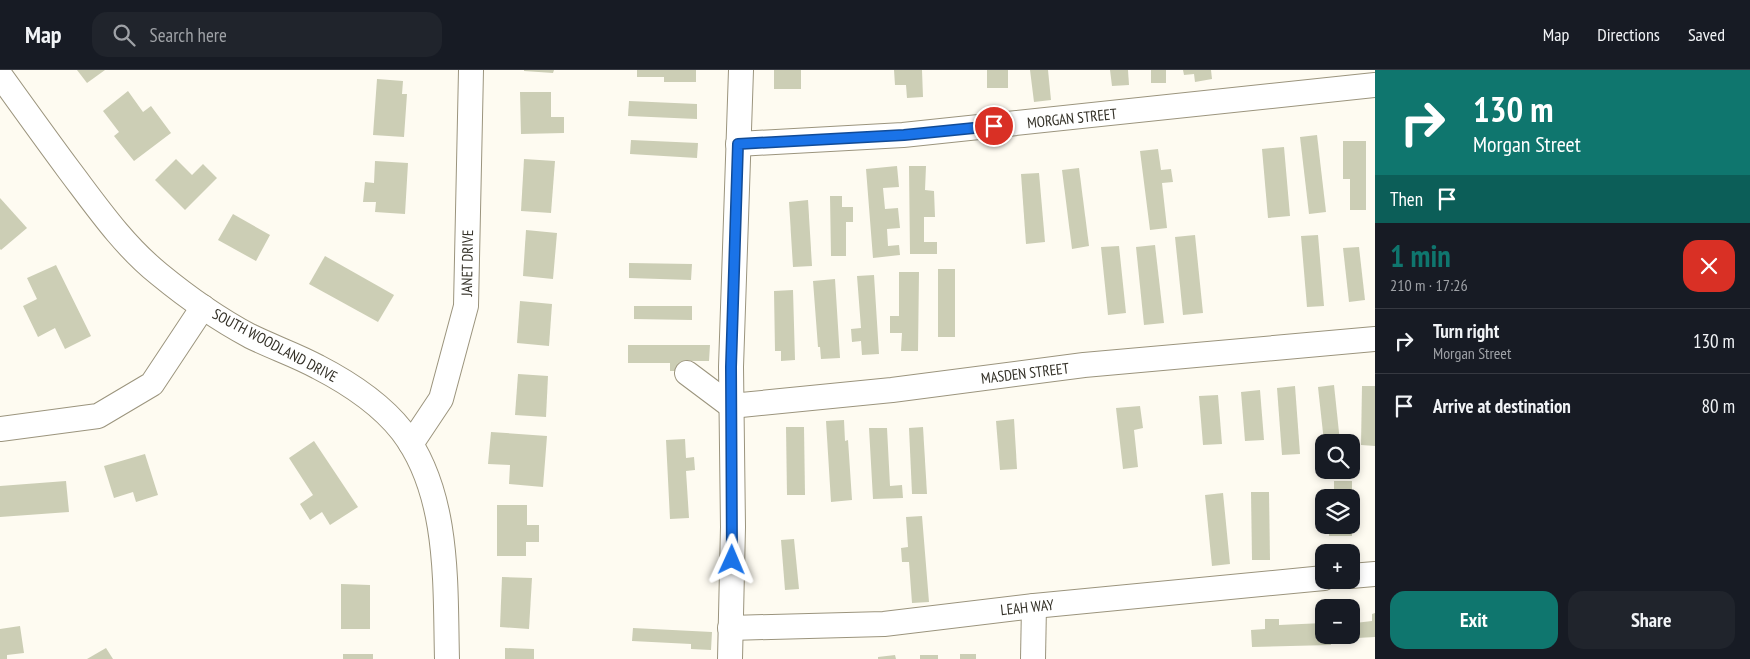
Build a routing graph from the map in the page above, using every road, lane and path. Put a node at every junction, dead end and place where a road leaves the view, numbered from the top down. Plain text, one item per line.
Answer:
1 (471, 70) edge
2 (741, 70) edge
3 (0, 75) edge
4 (1375, 85) edge
5 (738, 144) junction
6 (203, 307) junction
7 (1375, 339) edge
8 (687, 373) dead end
9 (731, 406) junction
10 (0, 429) edge
11 (411, 444) junction
12 (1375, 574) edge
13 (1360, 575) edge
14 (1315, 579) edge
15 (1034, 606) junction
16 (730, 628) junction
17 (447, 659) edge
18 (730, 659) edge
19 (1032, 659) edge

1 - 11 street, JANET DRIVE
2 - 5 street
3 - 6 street, SOUTH WOODLAND DRIVE
4 - 5 street, MORGAN STREET
5 - 9 street
6 - 10 street
6 - 11 street, SOUTH WOODLAND DRIVE
7 - 9 street, MASDEN STREET
8 - 9 street
9 - 16 street
11 - 17 street, SOUTH WOODLAND DRIVE
12 - 13 street
14 - 15 street, LEAH WAY
15 - 16 street, LEAH WAY
15 - 19 street
16 - 18 street

